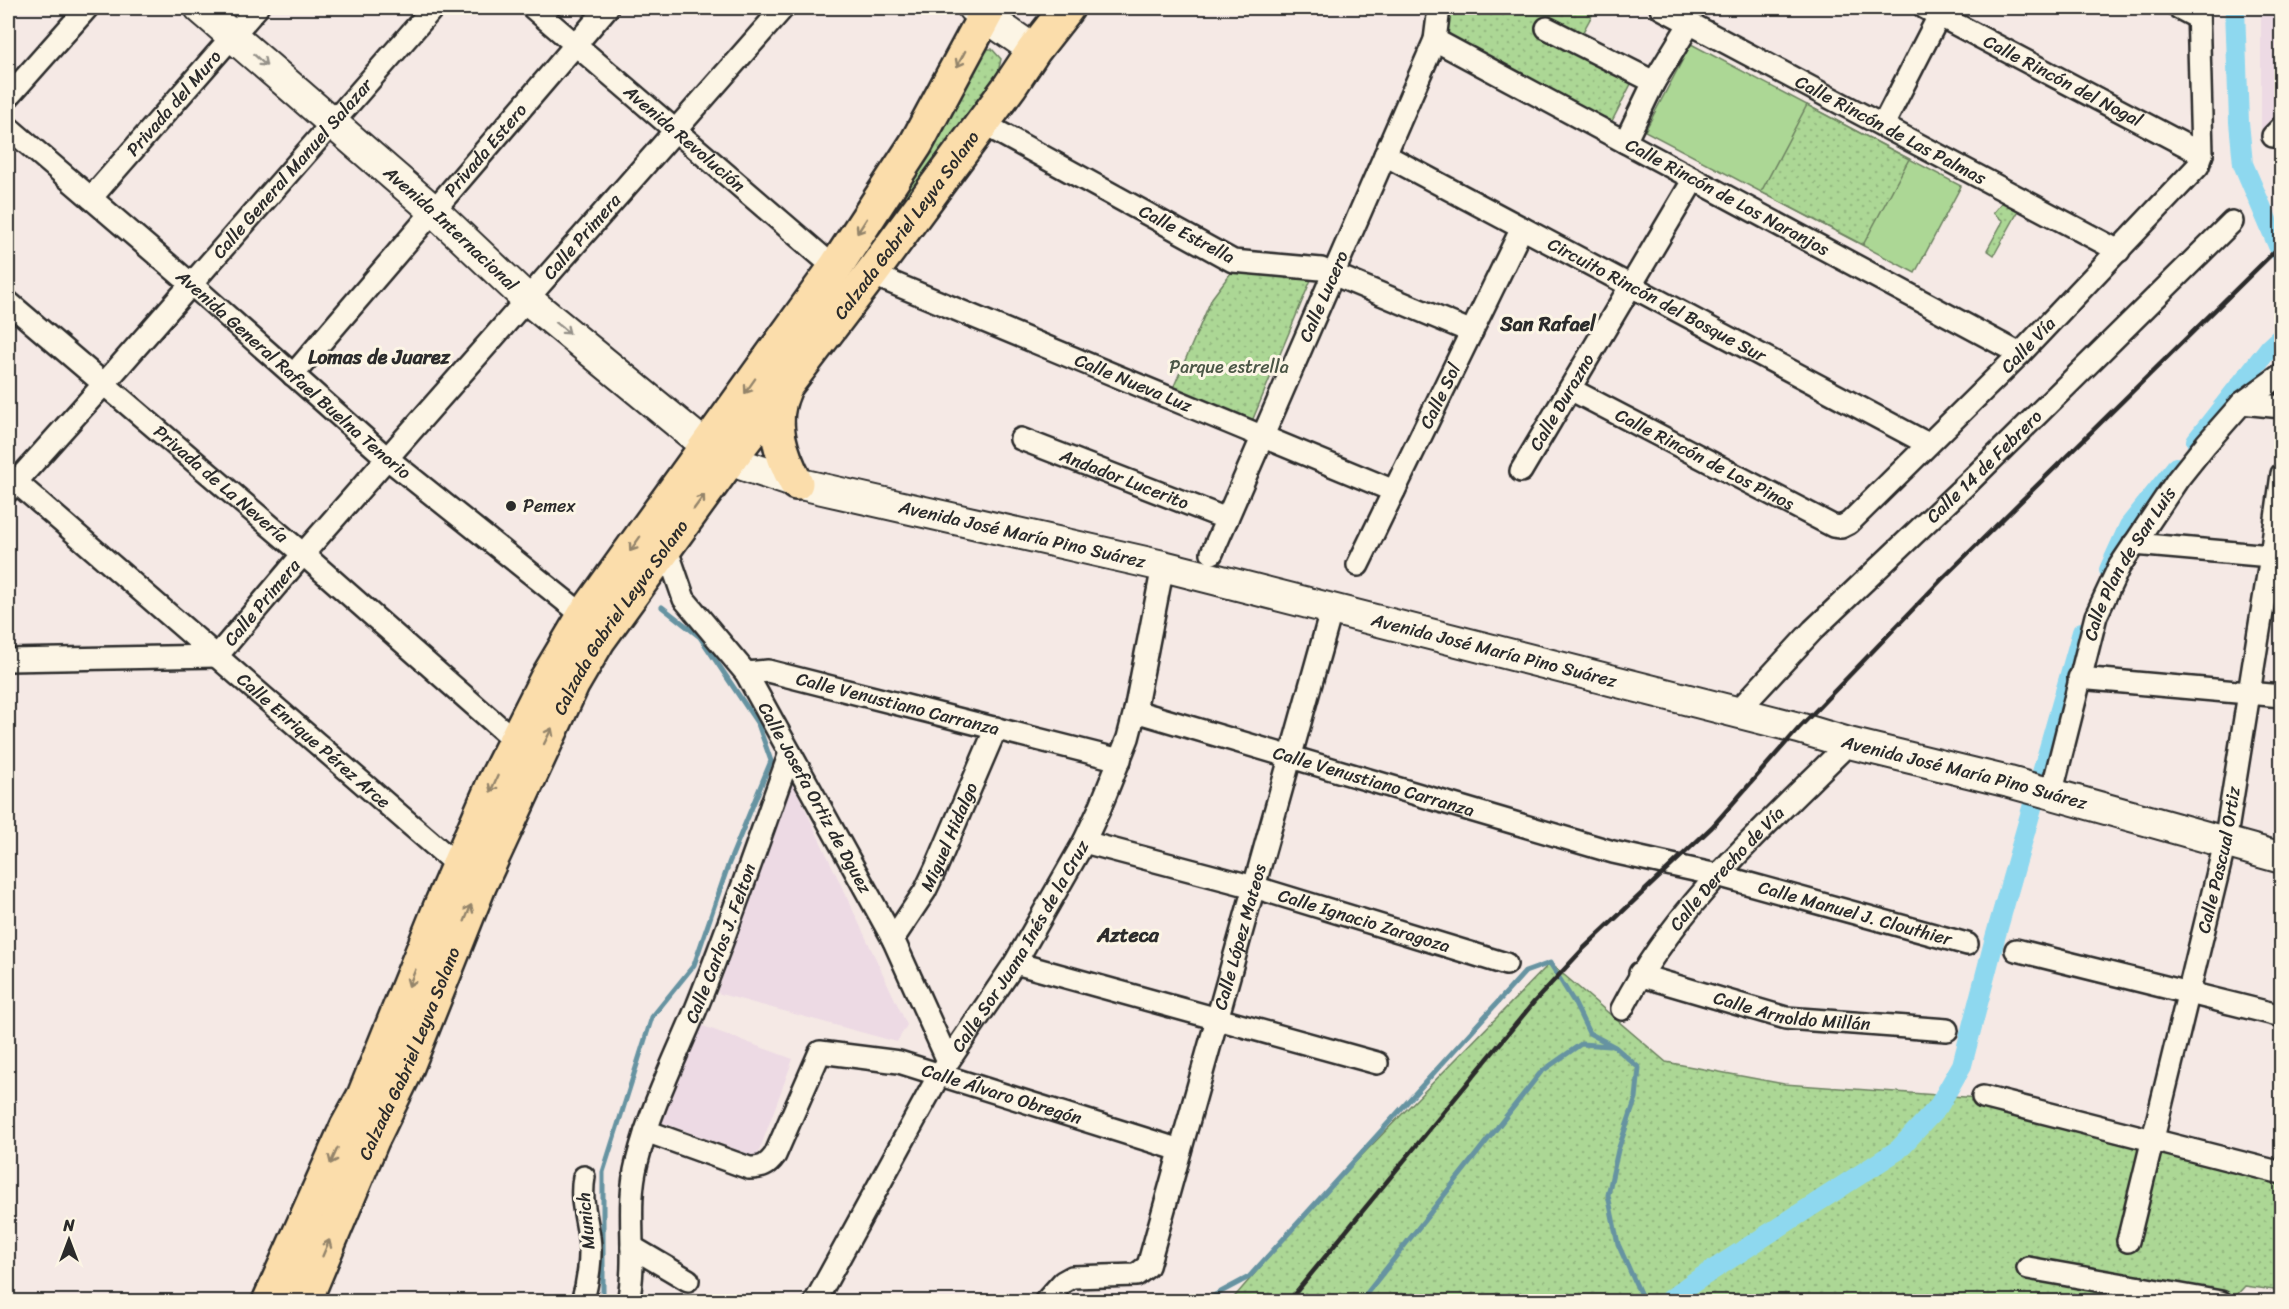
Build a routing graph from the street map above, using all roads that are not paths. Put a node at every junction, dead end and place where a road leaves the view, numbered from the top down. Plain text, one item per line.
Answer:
1 (87, 8) edge
2 (200, 8) edge
3 (257, 8) edge
4 (434, 8) edge
5 (533, 8) edge
6 (607, 8) edge
7 (783, 8) edge
8 (1067, 8) edge
9 (1439, 8) edge
10 (1661, 8) edge
11 (2179, 8) edge
12 (982, 10) edge
13 (1936, 10) edge
14 (2198, 13) edge
15 (1690, 23) junction
16 (1547, 28) dead end
17 (233, 35) junction
18 (1435, 40) junction
19 (574, 44) junction
20 (1034, 50) junction
21 (1654, 82) junction
22 (8, 97) edge
23 (331, 123) junction
24 (982, 123) junction
25 (1883, 125) junction
26 (8, 127) edge
27 (676, 130) junction
28 (1625, 142) junction
29 (1385, 154) junction
30 (2202, 154) junction
31 (1694, 178) junction
32 (91, 198) junction
33 (432, 210) junction
34 (2232, 222) dead end
35 (1522, 228) junction
36 (2119, 251) junction
37 (835, 268) junction
38 (871, 274) junction
39 (1333, 274) junction
40 (191, 284) junction
41 (1630, 286) junction
42 (527, 299) junction
43 (8, 302) edge
44 (1472, 332) junction
45 (2020, 354) junction
46 (2282, 374) edge
47 (293, 375) junction
48 (103, 385) junction
49 (787, 385) junction
50 (1570, 389) junction
51 (2242, 403) junction
52 (2282, 407) edge
53 (1262, 438) junction
54 (1021, 439) dead end
55 (1928, 444) junction
56 (718, 453) junction
57 (388, 459) junction
58 (1521, 471) dead end
59 (2282, 474) edge
60 (10, 482) edge
61 (796, 483) junction
62 (1394, 491) junction
63 (1227, 519) junction
64 (1841, 526) joint
65 (2134, 544) junction
66 (666, 547) junction
67 (1212, 553) dead end
68 (303, 554) junction
69 (2276, 556) edge
70 (1358, 565) dead end
71 (1163, 566) junction
72 (1332, 608) junction
73 (584, 616) junction
74 (12, 656) edge
75 (217, 656) junction
76 (746, 673) junction
77 (2079, 678) junction
78 (2249, 693) junction
79 (2282, 696) edge
80 (1136, 711) junction
81 (1737, 713) junction
82 (996, 728) junction
83 (515, 741) junction
84 (1849, 743) junction
85 (790, 753) junction
86 (1290, 757) junction
87 (1120, 760) junction
88 (2047, 794) junction
89 (1083, 842) junction
90 (2224, 843) junction
91 (2282, 858) edge
92 (1673, 865) joint
93 (469, 874) junction
94 (1717, 875) junction
95 (1254, 887) junction
96 (893, 939) junction
97 (1967, 944) dead end
98 (2016, 950) dead end
99 (1015, 963) junction
100 (1506, 964) dead end
101 (1640, 973) junction
102 (2189, 993) junction
103 (1622, 1009) dead end
104 (2282, 1016) edge
105 (1217, 1019) junction
106 (1947, 1030) dead end
107 (1377, 1063) dead end
108 (943, 1068) junction
109 (1983, 1097) dead end
110 (646, 1131) junction
111 (360, 1134) junction
112 (2152, 1141) junction
113 (1180, 1150) junction
114 (2282, 1173) edge
115 (584, 1177) dead end
116 (2128, 1241) dead end
117 (632, 1247) junction
118 (2028, 1268) dead end
119 (688, 1280) dead end
120 (269, 1302) edge
121 (304, 1302) edge
122 (582, 1302) edge
123 (628, 1302) edge
124 (815, 1302) edge
125 (1045, 1302) edge
126 (2221, 1302) edge

1 - 22 street
2 - 17 street, Avenida Internacional
3 - 17 street, Privada del Muro
4 - 23 street, Calle General Manuel Salazar
5 - 19 street, Avenida Revolución
6 - 19 street, Privada Estero
7 - 27 street, Calle Primera
8 - 20 main road, Calzada Gabriel Leyva Solano
9 - 18 street, Calle Lucero
10 - 15 street, Calle Rincón de Las Palmas
11 - 14 street
12 - 20 street
12 -> 37 main road, Calzada Gabriel Leyva Solano
13 - 25 street
13 - 30 street, Calle Rincón del Nogal
14 - 30 street
15 - 21 street
15 - 25 street, Calle Rincón de Las Palmas
16 - 21 street
17 -> 23 street, Avenida Internacional
17 - 32 street, Privada del Muro
18 - 28 street, Calle Rincón de Los Naranjos
18 - 29 street, Calle Lucero
19 - 27 street, Avenida Revolución
19 - 33 street, Privada Estero
20 - 24 main road, Calzada Gabriel Leyva Solano
21 - 28 street
23 - 33 street, Avenida Internacional
23 - 40 street, Calle General Manuel Salazar
24 - 38 main road, Calzada Gabriel Leyva Solano
24 - 39 street, Calle Estrella
25 - 36 street, Calle Rincón de Las Palmas
26 - 32 street, Avenida General Rafael Buelna Tenorio
27 - 37 street, Avenida Revolución
27 - 42 street, Calle Primera
28 - 31 street, Calle Rincón de Los Naranjos
29 - 35 street, Circuito Rincón del Bosque Sur
29 - 39 street, Calle Lucero
30 - 36 street, Calle Vía
31 - 41 street, Calle Durazno
31 - 45 street, Calle Rincón de Los Naranjos
32 - 40 street, Avenida General Rafael Buelna Tenorio
33 - 42 street, Avenida Internacional
33 - 47 street, Privada Estero
34 - 81 street, Calle 14 de Febrero
35 - 41 street, Circuito Rincón del Bosque Sur
35 - 44 street, Calle Sol
36 - 45 street, Calle Vía
37 -> 56 main road, Calzada Gabriel Leyva Solano
38 - 49 main road, Calzada Gabriel Leyva Solano
38 - 53 street, Calle Nueva Luz
39 - 44 street, Calle Estrella
39 - 53 street, Calle Lucero
40 - 47 street, Avenida General Rafael Buelna Tenorio
40 - 48 street, Calle General Manuel Salazar
41 - 50 street, Calle Durazno
41 - 55 street, Circuito Rincón del Bosque Sur
42 -> 56 street, Avenida Internacional
42 - 57 street, Calle Primera
43 - 48 street, Privada de La Nevería
44 - 62 street, Calle Sol
45 - 55 street, Calle Vía
46 - 51 street, Calle Plan de San Luis
47 - 57 street, Avenida General Rafael Buelna Tenorio
48 - 60 street, Calle General Manuel Salazar
48 - 68 street, Privada de La Nevería
49 - 56 main road, Calzada Gabriel Leyva Solano
49 - 61 main road
50 - 58 street, Calle Durazno
50 - 64 street, Calle Rincón de Los Pinos
51 - 52 street
51 - 65 street, Calle Plan de San Luis
53 - 62 street, Calle Nueva Luz
53 - 63 street, Calle Lucero
54 - 63 street, Andador Lucerito
55 - 64 street, Calle Vía
56 - 61 street, Avenida José María Pino Suárez
66 -> 56 main road, Calzada Gabriel Leyva Solano
56 -> 73 main road, Calzada Gabriel Leyva Solano
57 - 68 street, Calle Primera
57 - 73 street, Avenida General Rafael Buelna Tenorio
59 - 69 street, Calle Pascual Ortiz
60 - 75 street, Calle Enrique Pérez Arce
61 - 71 street, Avenida José María Pino Suárez
62 - 70 street, Calle Sol
63 - 67 street, Calle Lucero
65 - 69 street
65 - 77 street, Calle Plan de San Luis
66 - 76 street, Calle Josefa Ortiz de Dguez
93 -> 66 main road, Calzada Gabriel Leyva Solano
68 - 75 street, Calle Primera
68 - 83 street, Privada de La Nevería
69 - 78 street, Calle Pascual Ortiz
71 - 72 street, Avenida José María Pino Suárez
71 - 80 street, Calle Sor Juana Inés de la Cruz
72 - 81 street, Avenida José María Pino Suárez
72 - 86 street, Calle López Mateos
73 - 83 main road, Calzada Gabriel Leyva Solano
74 - 75 street
75 - 93 street, Calle Enrique Pérez Arce
76 - 82 street, Calle Venustiano Carranza
76 - 85 street, Calle Josefa Ortiz de Dguez
77 - 78 street
77 - 88 street, Calle Plan de San Luis
78 - 79 street
78 - 90 street, Calle Pascual Ortiz
80 - 86 street, Calle Venustiano Carranza
80 - 87 street, Calle Sor Juana Inés de la Cruz
81 - 84 street, Avenida José María Pino Suárez
82 - 87 street, Calle Venustiano Carranza
82 - 96 street, Miguel Hidalgo
83 -> 93 main road, Calzada Gabriel Leyva Solano
84 - 88 street, Avenida José María Pino Suárez
84 - 94 street, Calle Derecho de Vía
85 - 96 street, Calle Josefa Ortiz de Dguez
85 - 110 street, Calle Carlos J. Felton
86 - 92 street, Calle Venustiano Carranza
86 - 95 street, Calle López Mateos
87 - 89 street, Calle Sor Juana Inés de la Cruz
88 - 90 street, Avenida José María Pino Suárez
89 - 95 street, Calle Ignacio Zaragoza
89 - 99 street, Calle Sor Juana Inés de la Cruz
90 - 91 street, Avenida José María Pino Suárez
90 - 102 street, Calle Pascual Ortiz
92 - 94 street, Calle Manuel J. Clouthier
93 - 111 main road, Calzada Gabriel Leyva Solano
94 - 97 street, Calle Manuel J. Clouthier
94 - 101 street, Calle Derecho de Vía
95 - 100 street, Calle Ignacio Zaragoza
95 - 105 street, Calle López Mateos
96 - 108 street, Calle Josefa Ortiz de Dguez
98 - 102 street
99 - 105 street
99 - 108 street, Calle Sor Juana Inés de la Cruz
101 - 103 street, Calle Derecho de Vía
101 - 106 street, Calle Arnoldo Millán
102 - 104 street
102 - 112 street, Calle Pascual Ortiz
105 - 107 street
105 - 113 street, Calle López Mateos
108 - 110 street, Calle Álvaro Obregón
108 - 113 street, Calle Álvaro Obregón
108 - 124 street, Calle Sor Juana Inés de la Cruz
109 - 112 street
110 - 117 street, Calle Carlos J. Felton
111 -> 120 main road, Calzada Gabriel Leyva Solano
121 -> 111 main road, Calzada Gabriel Leyva Solano
112 - 114 street
112 - 116 street, Calle Pascual Ortiz
113 - 125 street, Calle López Mateos
115 - 122 street, Munich
117 - 119 street
117 - 123 street, Calle Carlos J. Felton
118 - 126 street

